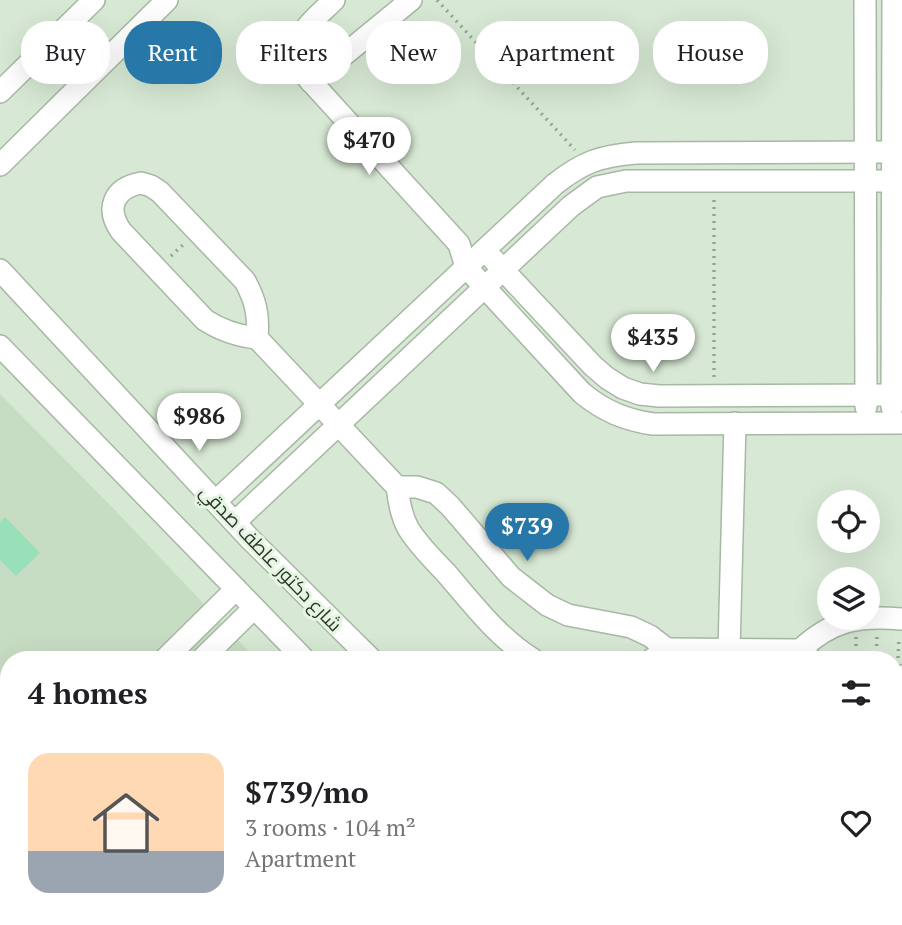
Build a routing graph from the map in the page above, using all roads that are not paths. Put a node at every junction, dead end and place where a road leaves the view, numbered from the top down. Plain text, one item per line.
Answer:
1 (94, 0) edge
2 (167, 0) edge
3 (334, 0) edge
4 (411, 0) edge
5 (865, 0) edge
6 (893, 0) edge
7 (315, 21) edge
8 (352, 48) edge
9 (313, 84) edge
10 (0, 92) edge
11 (865, 152) junction
12 (892, 152) junction
13 (0, 165) edge
14 (865, 181) junction
15 (892, 181) junction
16 (459, 244) junction
17 (484, 250) junction
18 (466, 267) junction
19 (0, 270) edge
20 (503, 270) junction
21 (484, 287) junction
22 (9, 293) edge
23 (257, 338) junction
24 (0, 346) edge
25 (866, 395) junction
26 (897, 395) edge
27 (319, 404) junction
28 (866, 423) junction
29 (897, 423) edge
30 (338, 424) junction
31 (734, 424) junction
32 (397, 487) junction
33 (215, 501) junction
34 (235, 522) junction
35 (236, 589) junction
36 (254, 608) junction
37 (901, 619) edge
38 (729, 650) junction
39 (173, 651) edge
40 (210, 651) edge
41 (296, 651) edge
42 (363, 651) edge
43 (520, 651) edge
44 (658, 651) edge
45 (712, 651) edge
46 (744, 651) edge
47 (808, 651) edge

1 - 10 street
2 - 13 street
3 - 7 street
4 - 8 street
5 - 11 street
6 - 12 street
9 - 16 street
11 - 12 street
11 - 14 street
11 - 17 street
12 - 15 street
14 - 15 street
14 - 20 street
14 - 25 street
15 - 26 street
16 - 17 street
16 - 18 street
17 - 18 street
17 - 20 street
18 - 21 street
18 - 27 street
19 - 22 street, شارع دكتور عاطف صدقي
20 - 21 street
20 - 25 street
21 - 30 street
21 - 31 street
22 - 33 street, شارع دكتور عاطف صدقي
23 - 23 street
23 - 27 street
24 - 35 street
25 - 26 street
25 - 28 street
26 - 29 street
27 - 30 street
27 - 33 street
28 - 29 street
28 - 31 street
30 - 32 street
30 - 34 street
31 - 38 street
32 - 43 street
32 - 44 street
33 - 34 street, شارع دكتور عاطف صدقي
34 - 42 street, شارع دكتور عاطف صدقي
35 - 36 street
35 - 39 street
36 - 40 street
36 - 41 street
37 - 47 street
38 - 45 street
38 - 46 street

